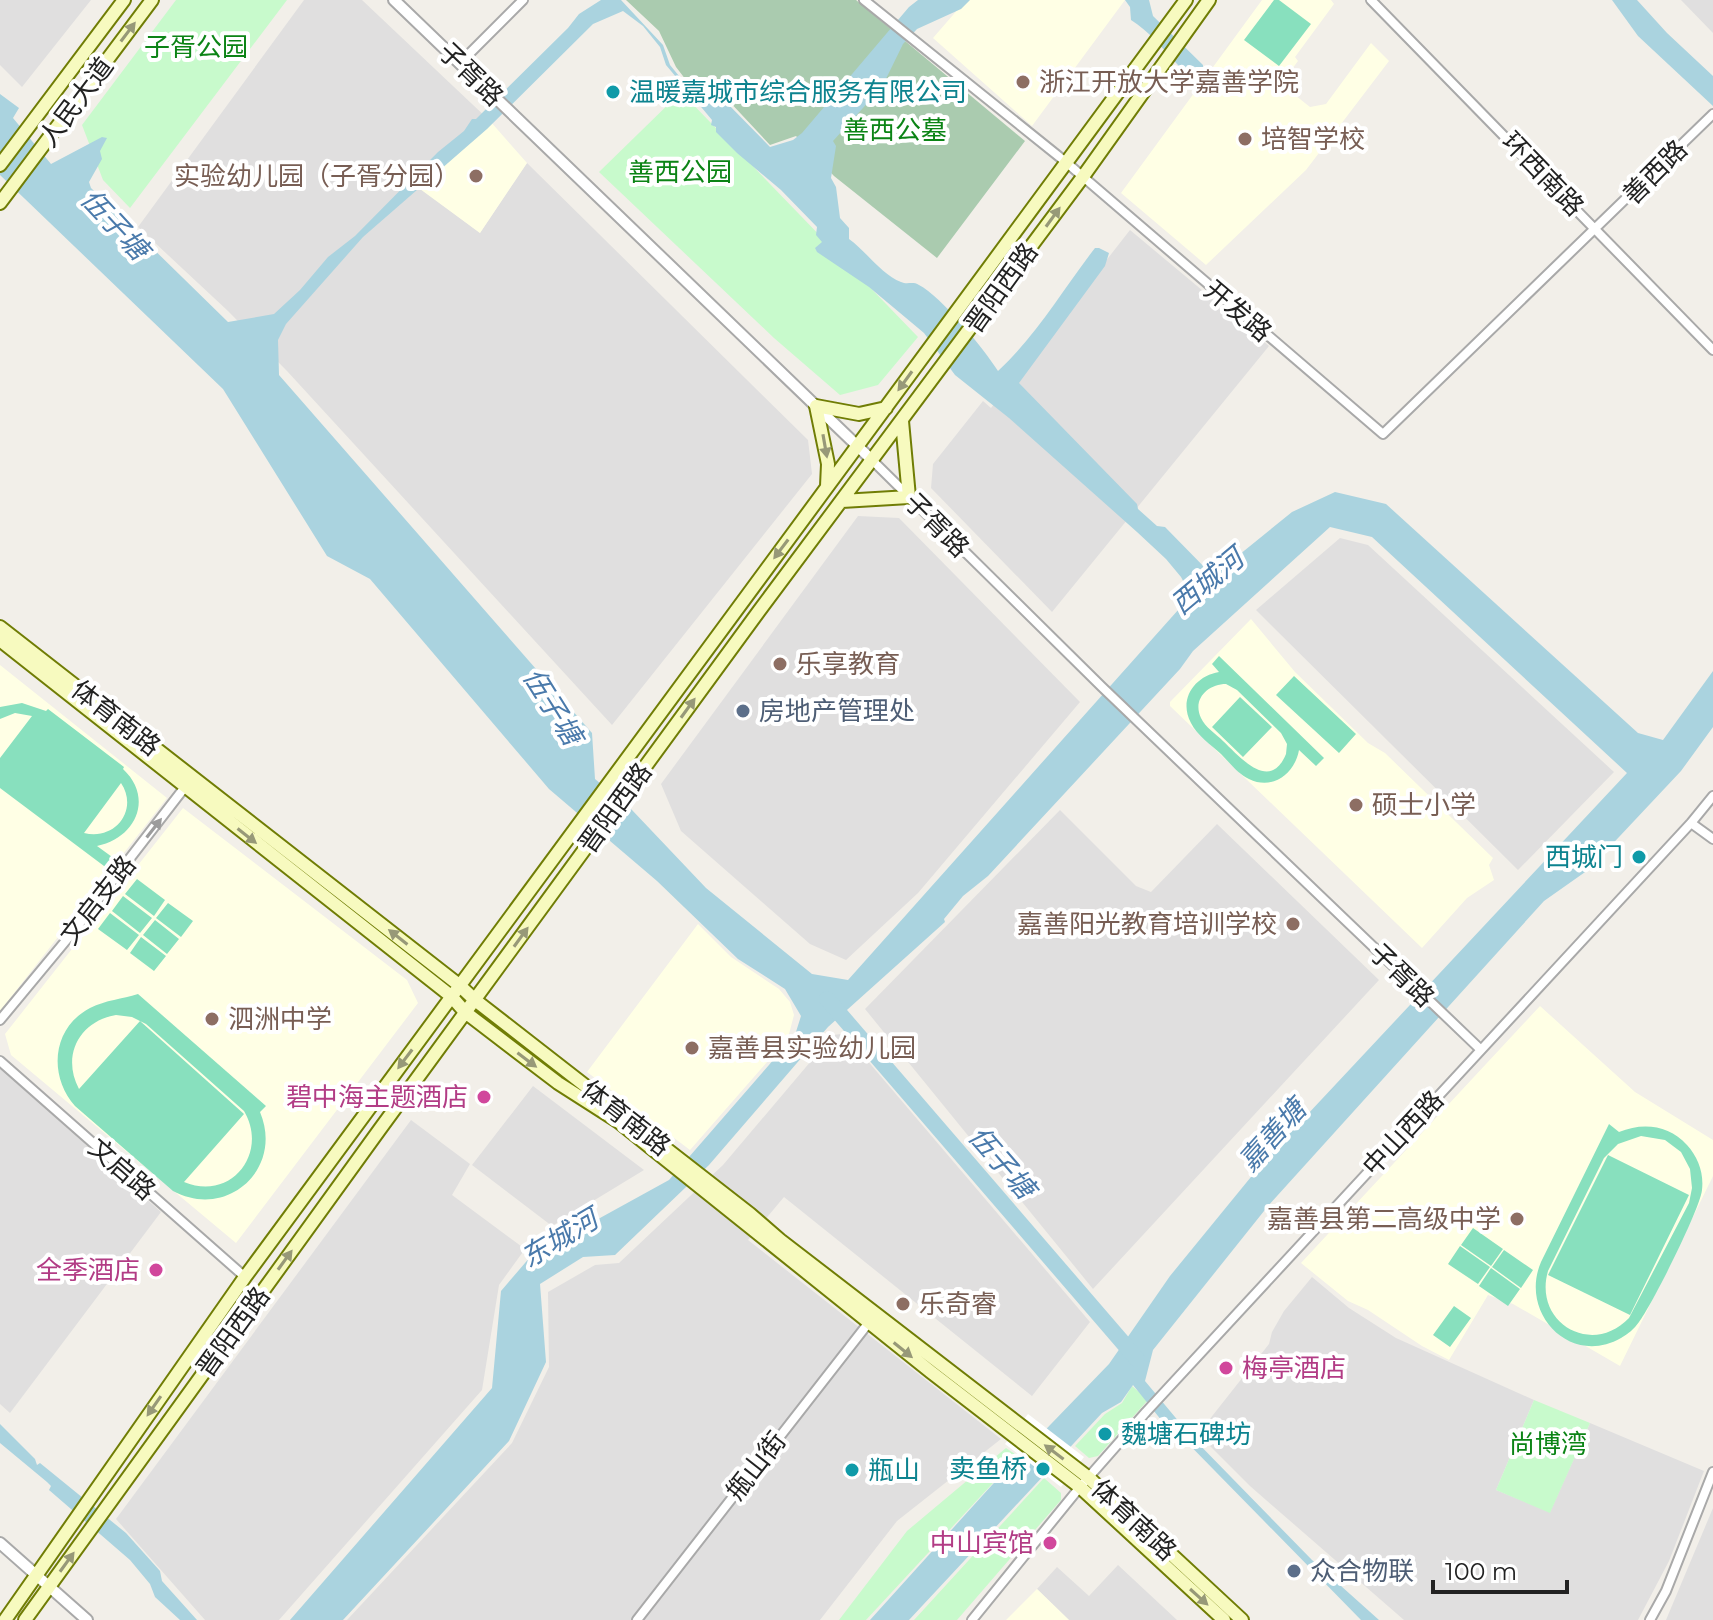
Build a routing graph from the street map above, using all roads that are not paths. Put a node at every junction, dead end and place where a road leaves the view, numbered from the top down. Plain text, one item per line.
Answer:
1 (124, 0) edge
2 (152, 0) edge
3 (394, 0) edge
4 (523, 0) edge
5 (864, 0) edge
6 (1186, 0) edge
7 (1209, 0) edge
8 (1371, 0) edge
9 (460, 63) junction
10 (1713, 115) edge
11 (1067, 163) junction
12 (0, 165) edge
13 (1082, 178) junction
14 (0, 203) edge
15 (1597, 229) junction
16 (1713, 350) edge
17 (816, 406) junction
18 (886, 408) junction
19 (902, 421) junction
20 (857, 446) junction
21 (873, 461) junction
22 (827, 486) junction
23 (909, 497) junction
24 (842, 501) junction
25 (0, 627) edge
26 (0, 640) edge
27 (189, 782) junction
28 (1713, 796) edge
29 (1691, 823) junction
30 (1713, 839) edge
31 (455, 990) junction
32 (475, 1000) junction
33 (465, 1012) junction
34 (0, 1020) edge
35 (1480, 1049) junction
36 (0, 1061) edge
37 (658, 1147) junction
38 (245, 1277) junction
39 (873, 1318) junction
40 (1713, 1472) edge
41 (1084, 1483) junction
42 (0, 1543) edge
43 (37, 1575) junction
44 (49, 1587) junction
45 (5, 1620) edge
46 (25, 1620) edge
47 (87, 1620) edge
48 (637, 1620) edge
49 (972, 1620) edge
50 (1224, 1620) edge
51 (1242, 1620) edge
52 (1650, 1620) edge

1 - 12 main road, 人民大道
14 -> 2 main road, 人民大道
3 - 9 street, 子胥路
4 - 9 street
5 - 11 street, 开发路
6 - 11 main road, 晋阳西路
7 - 13 main road, 晋阳西路
8 - 15 street, 环西南路
9 - 17 street, 子胥路
10 - 15 street, 善西路
11 - 13 street, 开发路
11 -> 18 main road, 晋阳西路
13 - 15 street, 开发路
19 -> 13 main road, 晋阳西路
15 - 16 street, 环西南路
17 - 18 main road
17 - 20 street, 子胥路
17 -> 22 main road
18 - 20 main road, 晋阳西路
19 - 21 main road, 晋阳西路
19 - 23 main road
20 - 21 street, 子胥路
20 - 22 main road, 晋阳西路
21 - 23 street, 子胥路
21 - 24 main road, 晋阳西路
22 -> 31 main road, 晋阳西路
23 - 24 main road
23 - 35 street, 子胥路
32 -> 24 main road, 晋阳西路
25 - 27 main road, 体育南路
26 - 27 main road, 体育南路
27 - 31 main road, 体育南路
34 -> 27 street, 文启支路
28 - 29 street, 中山西路
29 - 30 street
29 - 35 street, 中山西路
31 - 32 main road, 体育南路
31 - 33 main road, 体育南路
31 -> 38 main road, 晋阳西路
32 - 33 main road, 晋阳西路
32 - 37 main road, 体育南路
33 -> 37 main road, 体育南路
44 -> 33 main road, 晋阳西路
35 - 41 street, 中山西路
36 - 38 street, 文启路
37 - 39 main road, 体育南路
38 -> 43 main road, 晋阳西路
39 - 41 main road, 体育南路
39 - 48 street, 甁山街
40 - 52 street
41 - 49 street, 中山西路
41 -> 50 main road, 体育南路
41 - 51 main road, 体育南路
42 - 43 street
43 - 44 street
43 - 45 main road, 晋阳西路
44 - 46 main road, 晋阳西路
44 - 47 street

